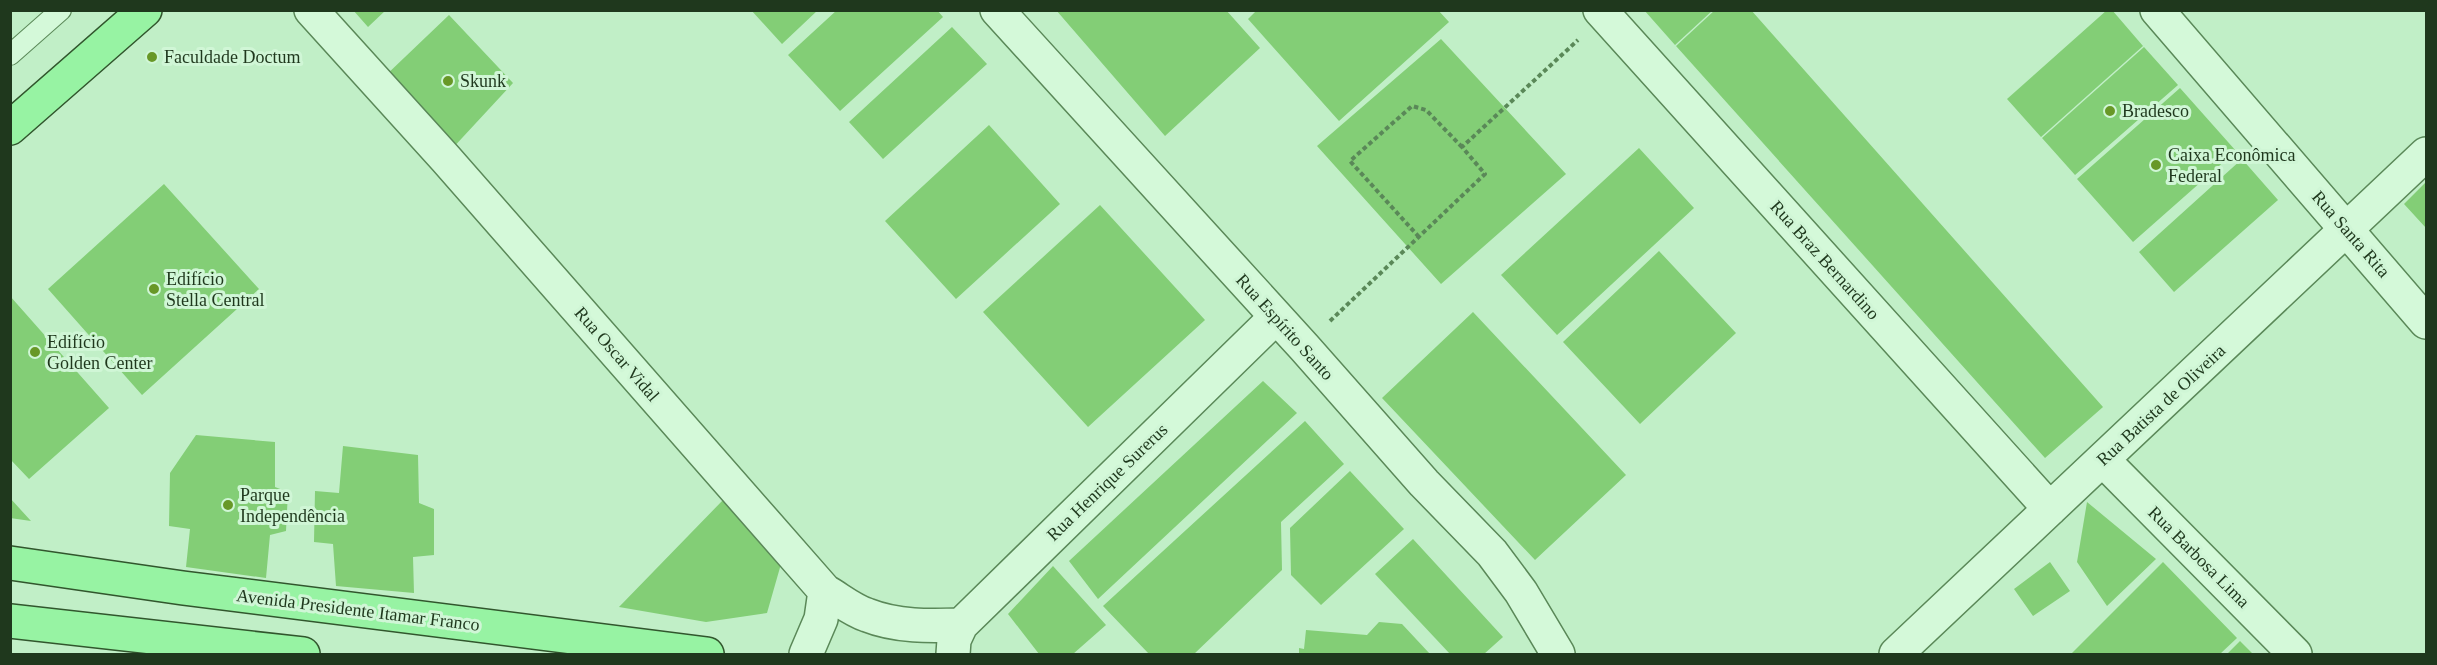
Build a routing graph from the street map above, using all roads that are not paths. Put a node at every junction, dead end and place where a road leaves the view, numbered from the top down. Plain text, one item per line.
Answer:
1 (61, 10) edge
2 (145, 10) edge
3 (311, 10) edge
4 (997, 10) edge
5 (2157, 10) edge
6 (1602, 13) edge
7 (10, 55) edge
8 (10, 128) edge
9 (2427, 154) edge
10 (2347, 230) junction
11 (1276, 317) junction
12 (2427, 322) edge
13 (2103, 460) junction
14 (2050, 509) junction
15 (10, 563) edge
16 (825, 591) junction
17 (10, 621) edge
18 (957, 640) edge
19 (303, 654) edge
20 (706, 654) edge
21 (806, 654) edge
22 (1558, 654) edge
23 (1896, 654) edge
24 (2295, 654) edge

1 - 7 lane
2 - 8 main road
3 - 16 street, Rua Oscar Vidal
4 - 11 street, Rua Espírito Santo
5 - 10 street, Rua Santa Rita
6 - 14 street, Rua Braz Bernardino
9 - 10 street, Rua Batista de Oliveira
10 - 12 street, Rua Santa Rita
10 - 13 street, Rua Batista de Oliveira
11 - 18 street, Rua Henrique Surerus
11 - 22 street, Rua Espírito Santo
13 - 14 street, Rua Batista de Oliveira
13 - 24 street, Rua Barbosa Lima
14 - 23 street, Rua Batista de Oliveira
15 - 20 main road, Avenida Presidente Itamar Franco
16 - 18 street, Rua Oscar Vidal
16 - 21 street
17 - 19 main road

